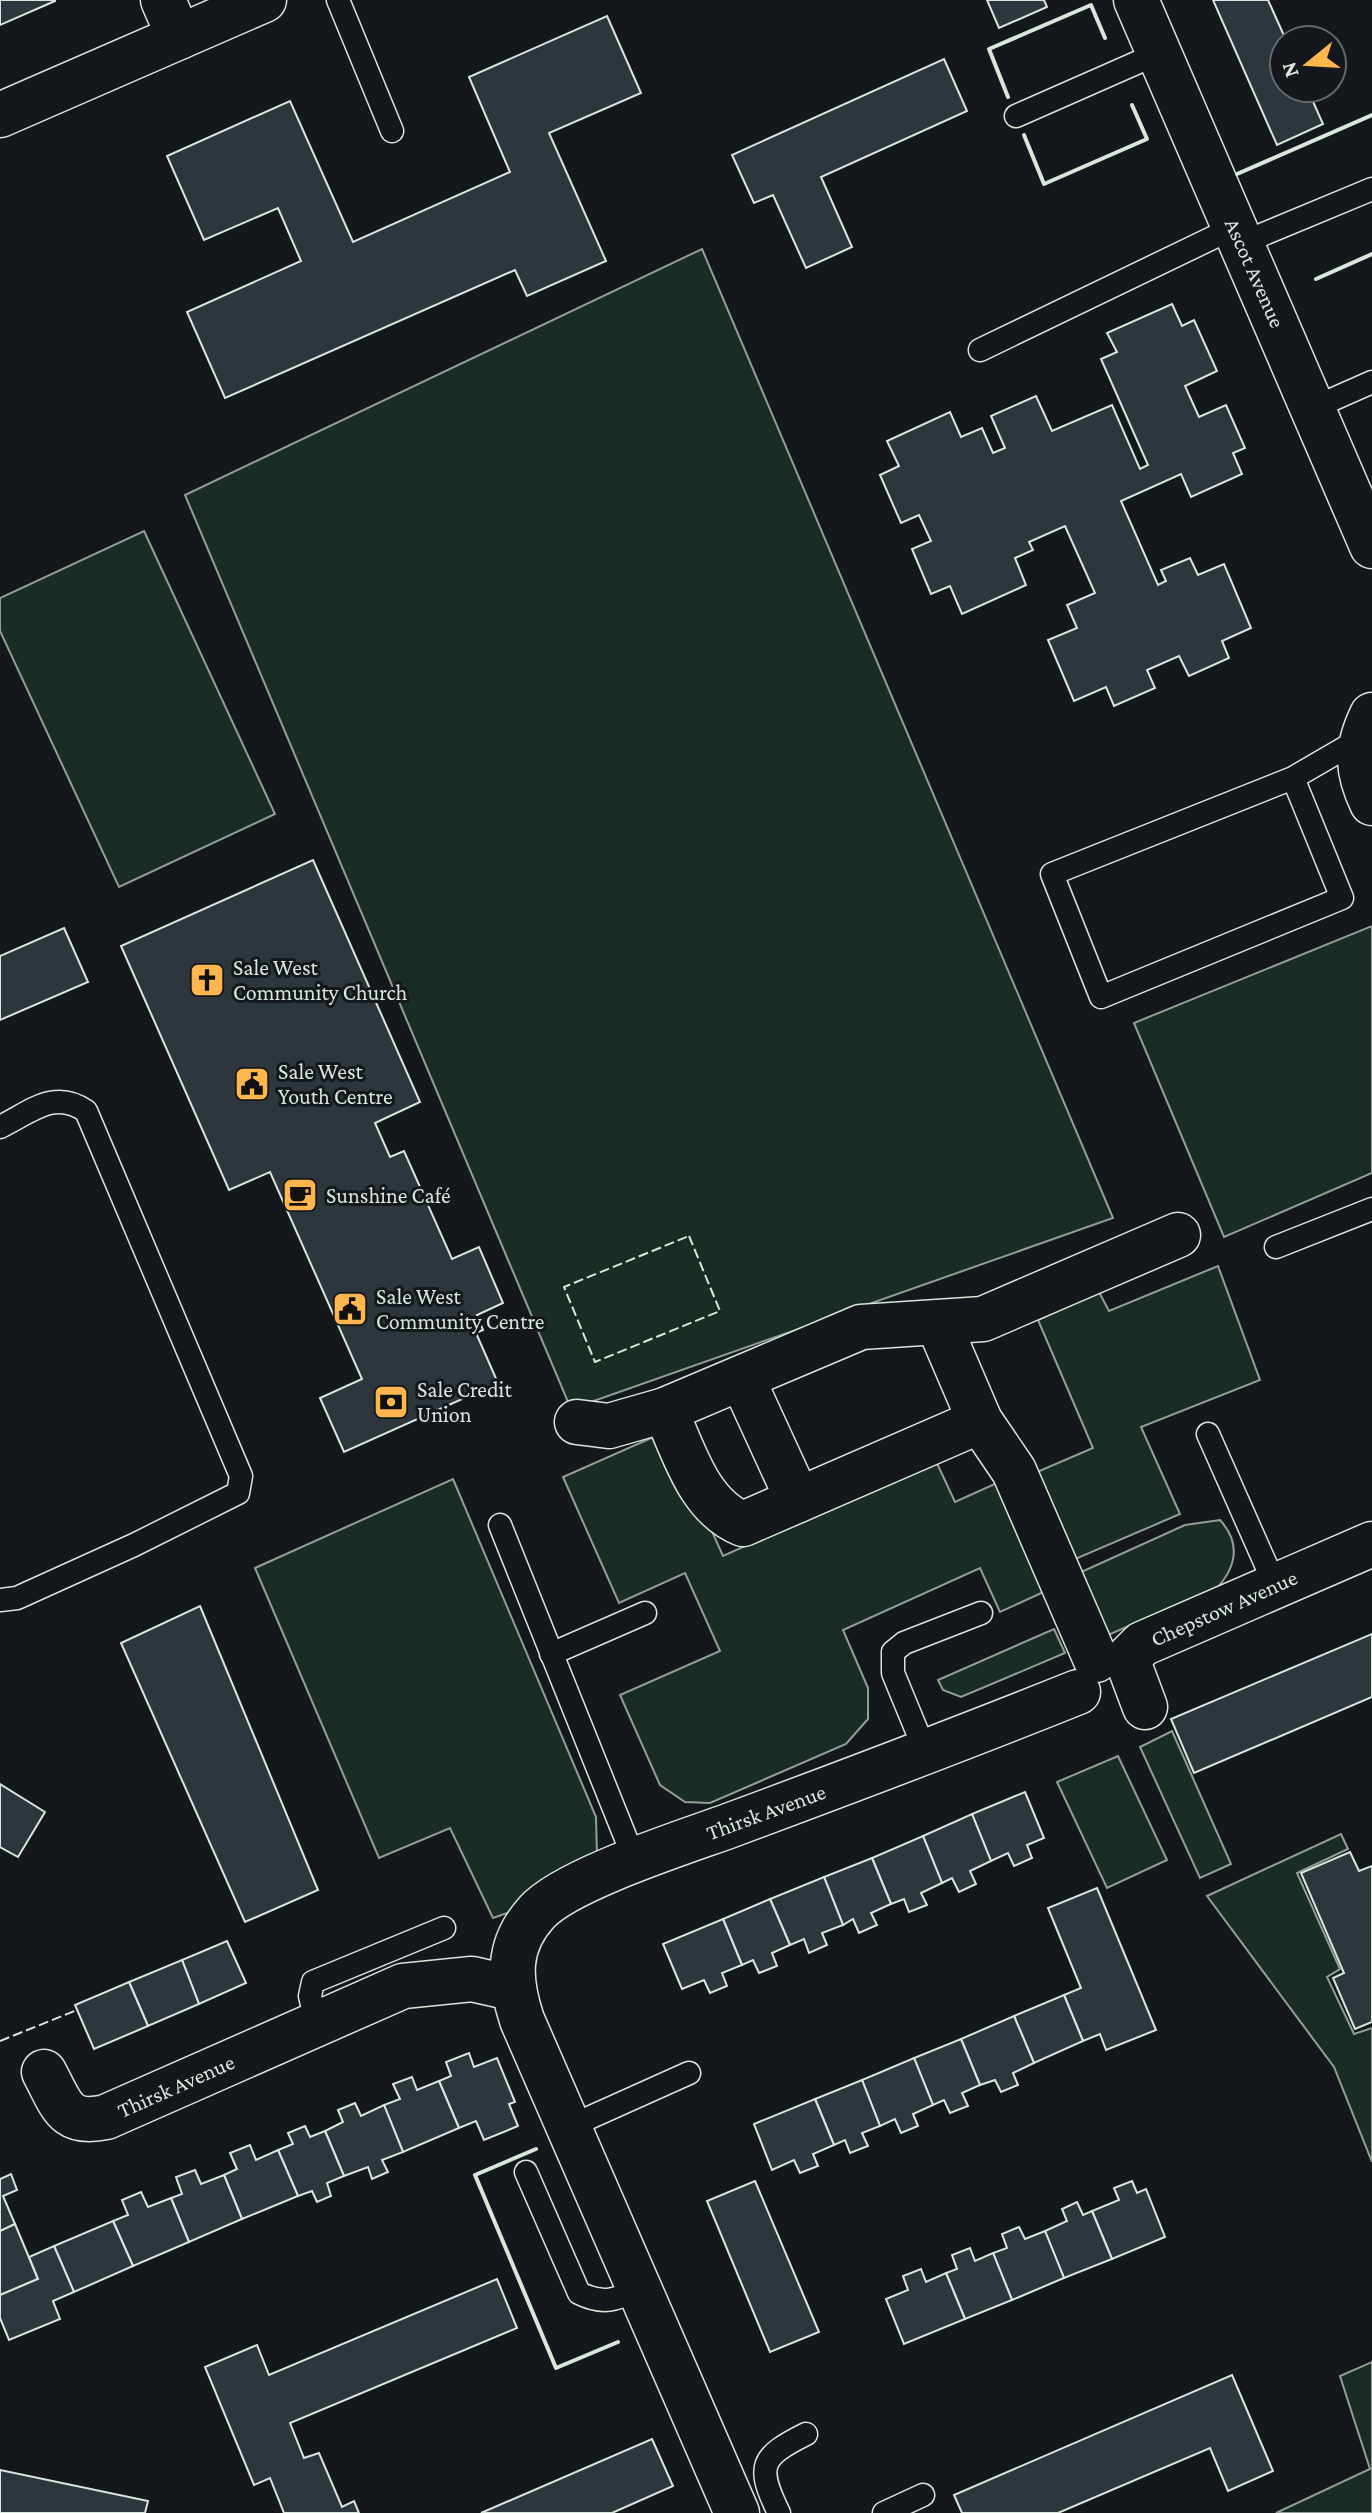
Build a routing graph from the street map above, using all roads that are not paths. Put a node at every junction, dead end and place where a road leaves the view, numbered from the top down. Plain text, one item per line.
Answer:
1 (264, 0) edge
2 (338, 0) edge
3 (1136, 0) edge
4 (171, 19) edge
5 (1159, 53) junction
6 (0, 115) edge
7 (1016, 116) dead end
8 (392, 131) dead end
9 (1372, 189) edge
10 (1238, 235) junction
11 (980, 350) dead end
12 (1372, 382) edge
13 (1311, 409) junction
14 (1372, 546) edge
15 (1366, 727) edge
16 (1293, 778) junction
17 (1372, 803) edge
18 (0, 1127) edge
19 (1372, 1209) edge
20 (1178, 1235) dead end
21 (1276, 1247) dead end
22 (938, 1323) junction
23 (742, 1378) junction
24 (665, 1410) junction
25 (980, 1421) junction
26 (577, 1422) dead end
27 (1208, 1434) dead end
28 (798, 1500) junction
29 (500, 1525) dead end
30 (1372, 1544) edge
31 (1275, 1585) junction
32 (0, 1600) edge
33 (645, 1613) dead end
34 (981, 1613) dead end
35 (551, 1654) junction
36 (1145, 1707) dead end
37 (926, 1753) junction
38 (635, 1861) junction
39 (444, 1928) dead end
40 (512, 1988) junction
41 (317, 2025) junction
42 (44, 2072) dead end
43 (689, 2073) dead end
44 (571, 2126) junction
45 (526, 2172) dead end
46 (640, 2289) junction
47 (806, 2434) dead end
48 (923, 2495) dead end
49 (737, 2513) edge
50 (779, 2513) edge
51 (884, 2513) edge

1 - 4 street
2 - 8 lane
3 - 5 street, Ascot Avenue
4 - 6 street
5 - 7 lane
5 - 10 street, Ascot Avenue
9 - 10 lane
10 - 11 lane
10 - 13 street, Ascot Avenue
12 - 13 lane
13 - 14 street, Ascot Avenue
15 - 16 lane
15 - 17 street
16 - 16 lane
18 - 32 lane
19 - 21 lane
20 - 22 street
22 - 23 street
22 - 25 street
23 - 24 street
23 - 28 street
24 - 26 street
24 - 28 street
25 - 28 street
25 - 37 street, Thirsk Avenue
27 - 31 lane
29 - 35 lane
30 - 31 street, Chepstow Avenue
31 - 36 street, Chepstow Avenue
33 - 35 lane
34 - 37 lane
35 - 38 lane
37 - 38 street, Thirsk Avenue
38 - 40 street, Thirsk Avenue
39 - 41 lane
40 - 41 street, Thirsk Avenue
40 - 44 street, Thirsk Avenue
41 - 42 street, Thirsk Avenue
43 - 44 lane
44 - 46 street, Thirsk Avenue
45 - 46 lane
46 - 49 street, Thirsk Avenue
47 - 50 lane
48 - 51 lane

